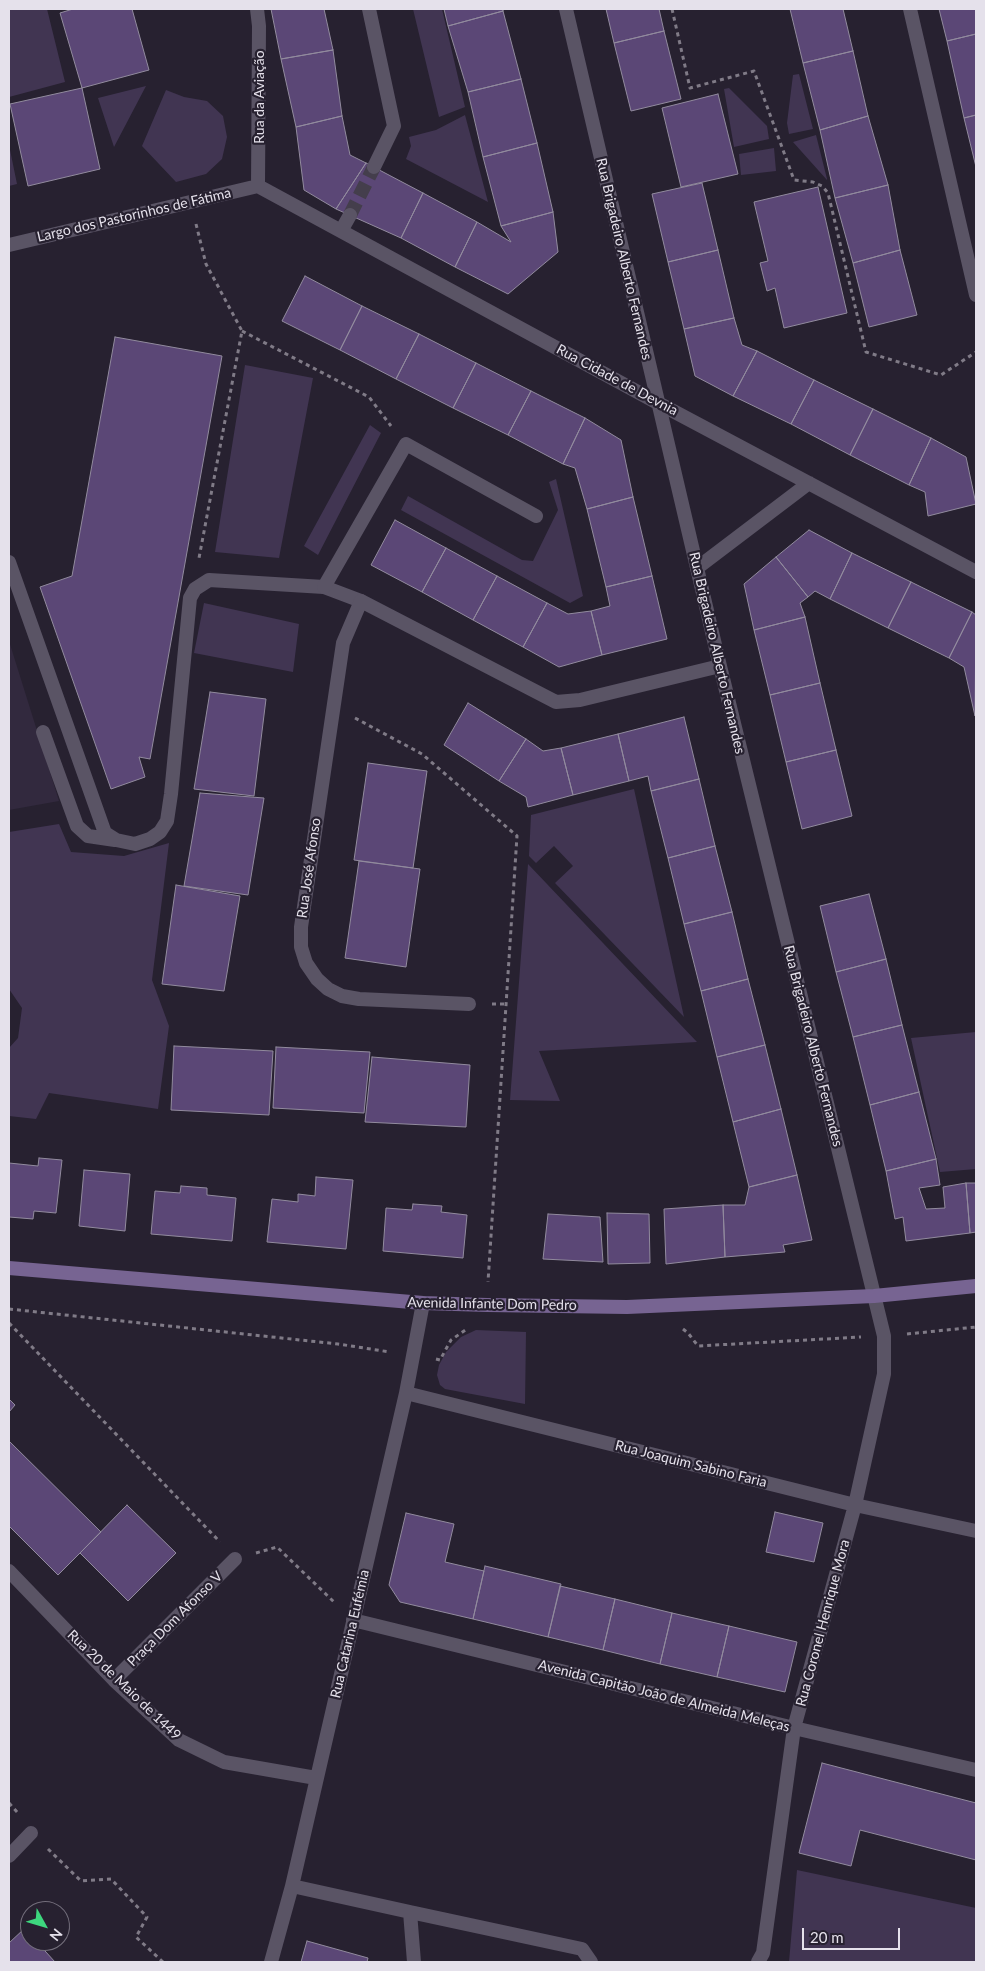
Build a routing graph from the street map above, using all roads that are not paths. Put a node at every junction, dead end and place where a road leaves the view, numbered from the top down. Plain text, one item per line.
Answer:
1 (257, 9) edge
2 (369, 9) edge
3 (566, 9) edge
4 (910, 9) edge
5 (374, 167) tunnel mouth
6 (258, 186) junction
7 (350, 215) tunnel mouth
8 (341, 230) junction
9 (9, 245) edge
10 (976, 295) edge
11 (658, 403) junction
12 (809, 483) junction
13 (536, 516) dead end
14 (9, 562) edge
15 (697, 568) junction
16 (976, 572) edge
17 (324, 587) junction
18 (361, 601) junction
19 (720, 666) junction
20 (43, 732) dead end
21 (116, 840) junction
22 (469, 1004) dead end
23 (9, 1268) edge
24 (976, 1286) edge
25 (874, 1296) junction
26 (423, 1304) junction
27 (406, 1393) junction
28 (855, 1505) junction
29 (976, 1531) edge
30 (235, 1559) road end
31 (9, 1572) edge
32 (353, 1620) junction
33 (114, 1680) junction
34 (794, 1728) junction
35 (976, 1770) edge
36 (316, 1778) junction
37 (31, 1833) road end
38 (9, 1856) edge
39 (292, 1886) junction
40 (410, 1912) junction
41 (763, 1959) edge
42 (271, 1962) edge
43 (414, 1962) edge
44 (591, 1962) edge

1 - 6 street, Rua da Aviação
2 - 5 street
3 - 11 street, Rua Brigadeiro Alberto Fernandes
4 - 10 street
6 - 8 street, Rua Cidade de Devnia
6 - 9 street, Largo dos Pastorinhos de Fátima
7 - 8 street
8 - 11 street, Rua Cidade de Devnia
11 - 12 street, Rua Cidade de Devnia
11 - 15 street, Rua Brigadeiro Alberto Fernandes
12 - 15 street
12 - 16 street, Rua Cidade de Devnia
13 - 17 street
14 - 21 street
15 - 19 street, Rua Brigadeiro Alberto Fernandes
17 - 18 street
17 - 21 street
18 - 19 street
18 - 22 street, Rua José Afonso
19 - 25 street, Rua Brigadeiro Alberto Fernandes
20 - 21 street
23 - 26 main road, Avenida Infante Dom Pedro
24 - 25 main road, Avenida Infante Dom Pedro
25 - 26 main road, Avenida Infante Dom Pedro
25 - 28 street, Rua Coronel Henrique Mora
26 - 27 street, Rua Catarina Eufémia
27 - 28 street, Rua Joaquim Sabino Faria
27 - 32 street, Rua Catarina Eufémia
28 - 29 street, Rua Joaquim Sabino Faria
28 - 34 street, Rua Coronel Henrique Mora
30 - 33 street, Praça Dom Afonso V
31 - 33 street, Rua 20 de Maio de 1449
32 - 34 street, Avenida Capitão João de Almeida Meleças
32 - 36 street, Rua Catarina Eufémia
33 - 36 street, Rua 20 de Maio de 1449
34 - 35 street, Avenida Capitão João de Almeida Meleças
34 - 41 street, Rua Coronel Henrique Mora
36 - 39 street, Rua Catarina Eufémia
37 - 38 street
39 - 40 street
39 - 42 street, Rua Catarina Eufémia
40 - 43 street
40 - 44 street

